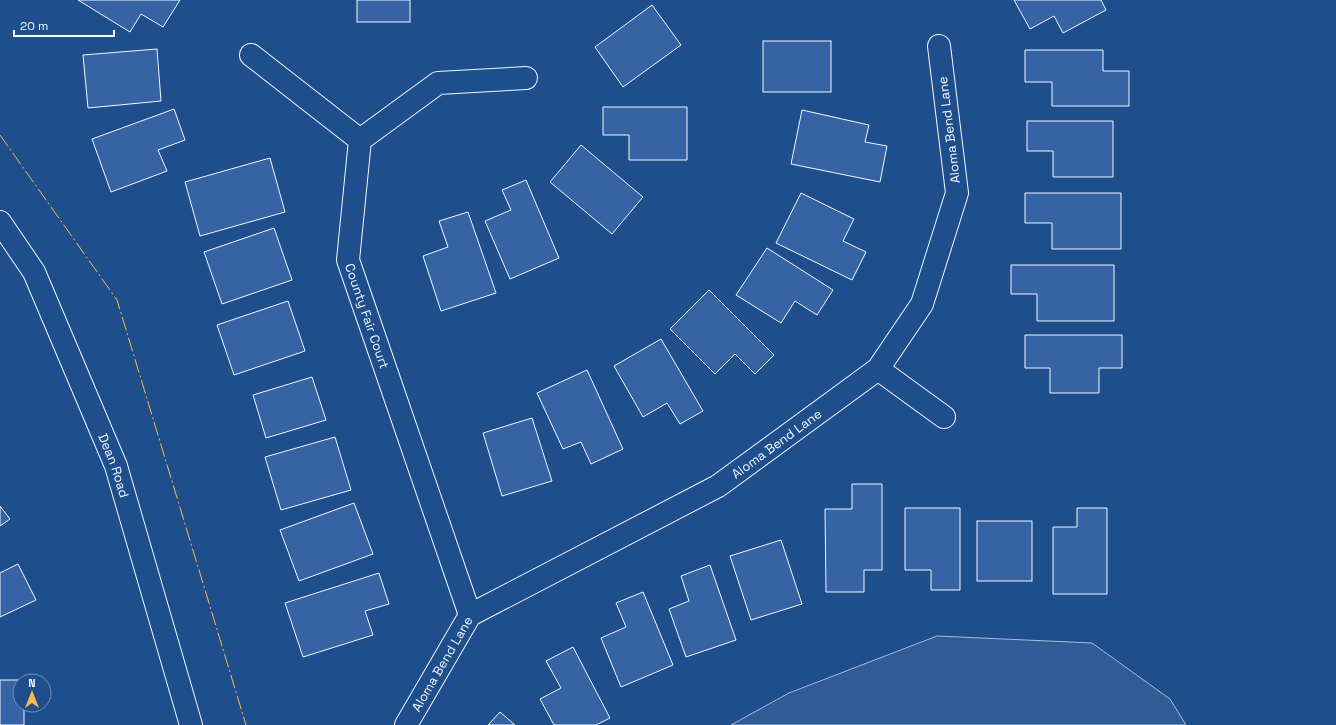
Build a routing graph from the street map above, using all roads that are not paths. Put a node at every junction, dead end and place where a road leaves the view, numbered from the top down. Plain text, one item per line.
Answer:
1 (939, 46) dead end
2 (251, 55) dead end
3 (526, 78) dead end
4 (360, 140) junction
5 (0, 222) edge
6 (878, 369) junction
7 (944, 417) dead end
8 (470, 615) junction
9 (408, 721) edge
10 (191, 725) edge
11 (389, 725) edge

1 - 6 street, Aloma Bend Lane
2 - 4 street
3 - 4 street
4 - 8 street, County Fair Court
5 - 10 street, Dean Road
6 - 7 street
6 - 8 street, Aloma Bend Lane
8 - 9 street, Aloma Bend Lane
9 - 11 street, Aloma Bend Lane

